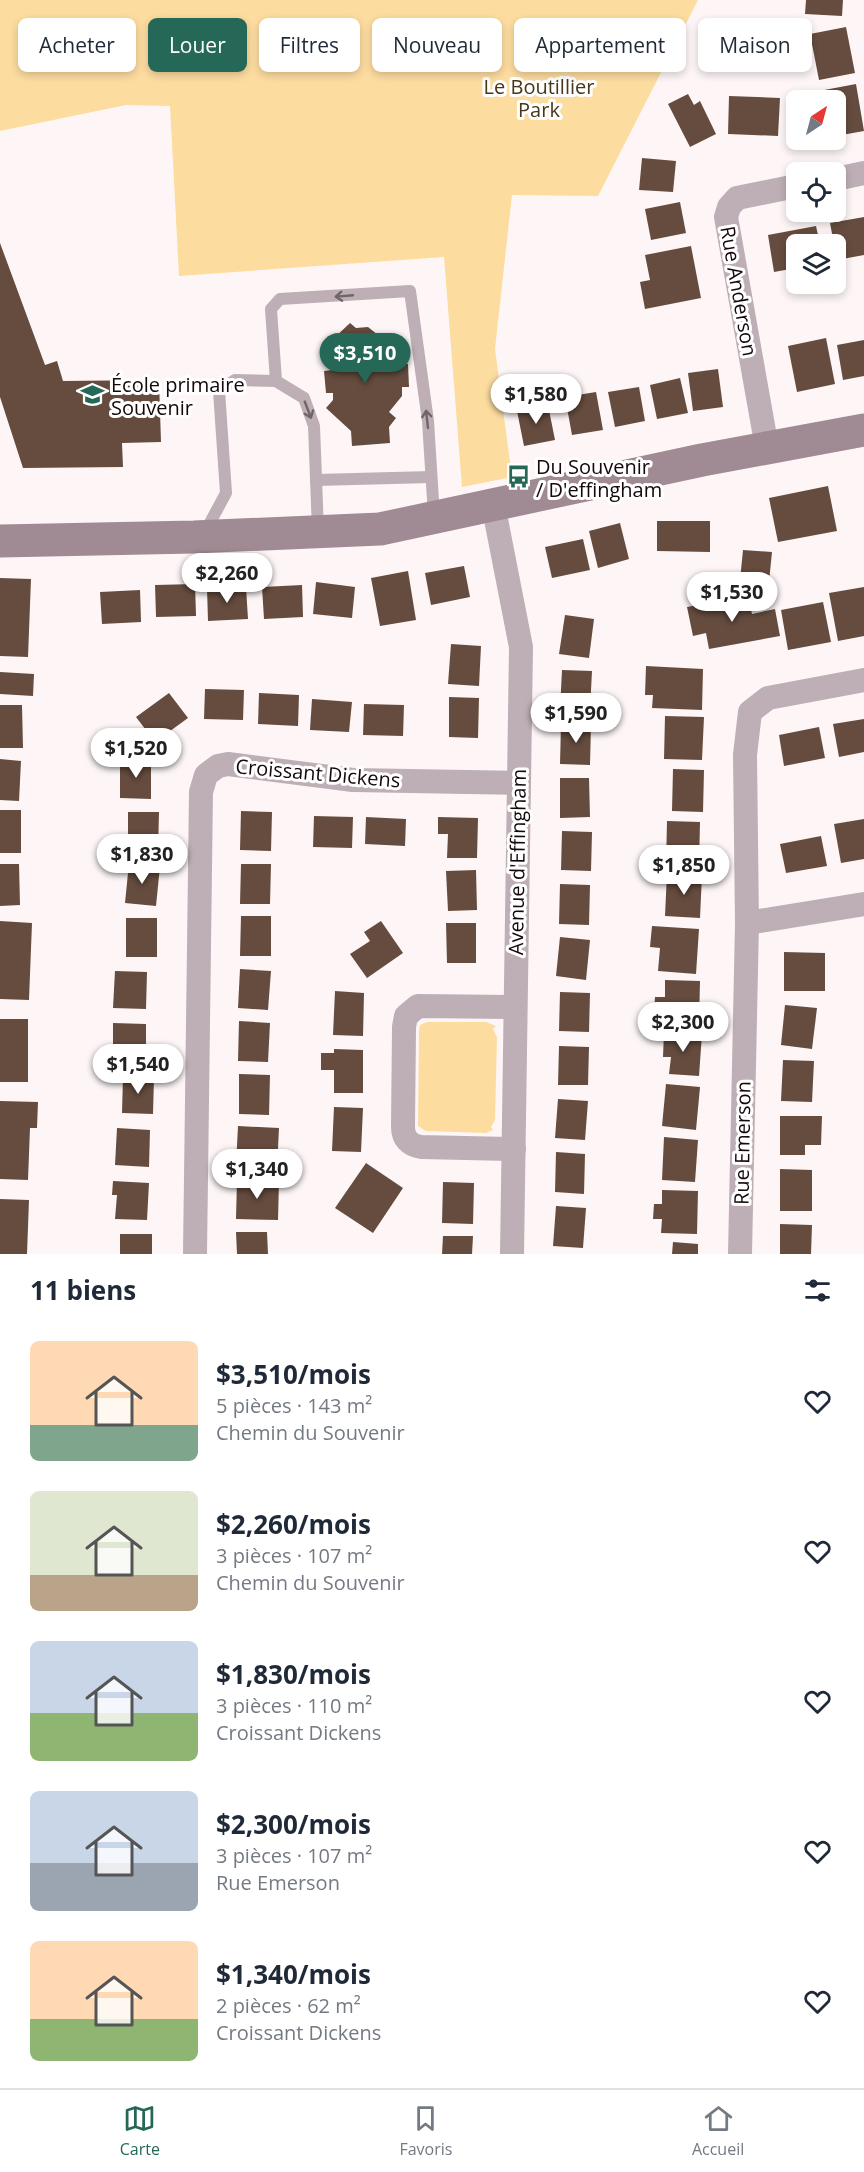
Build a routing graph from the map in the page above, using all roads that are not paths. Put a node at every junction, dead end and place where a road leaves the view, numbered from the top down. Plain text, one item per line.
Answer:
1 (864, 173) edge
2 (846, 177) edge
3 (786, 188) edge
4 (276, 381) junction
5 (864, 430) edge
6 (767, 448) junction
7 (431, 477) junction
8 (316, 480) junction
9 (493, 504) junction
10 (434, 517) junction
11 (318, 532) junction
12 (203, 536) junction
13 (0, 541) edge
14 (864, 680) edge
15 (518, 783) junction
16 (864, 904) edge
17 (747, 924) junction
18 (515, 1007) junction
19 (514, 1149) junction
20 (195, 1254) edge
21 (512, 1254) edge
22 (740, 1254) edge

1 - 2 street
3 - 6 street, Rue Anderson
7 -> 4 lane
4 -> 8 lane
4 - 12 lane
5 - 6 street
6 - 9 street
7 - 8 lane
7 - 10 lane
8 - 11 lane
9 - 10 street
9 - 15 street, Avenue d'Effingham
10 - 11 street
11 - 12 street
12 - 13 street
14 - 17 street, Rue Emerson
15 - 18 street, Avenue d'Effingham
15 - 20 street, Croissant Dickens
16 - 17 street
17 - 22 street, Rue Emerson
18 - 19 street, Avenue d'Effingham
18 - 19 street
19 - 21 street, Avenue d'Effingham

